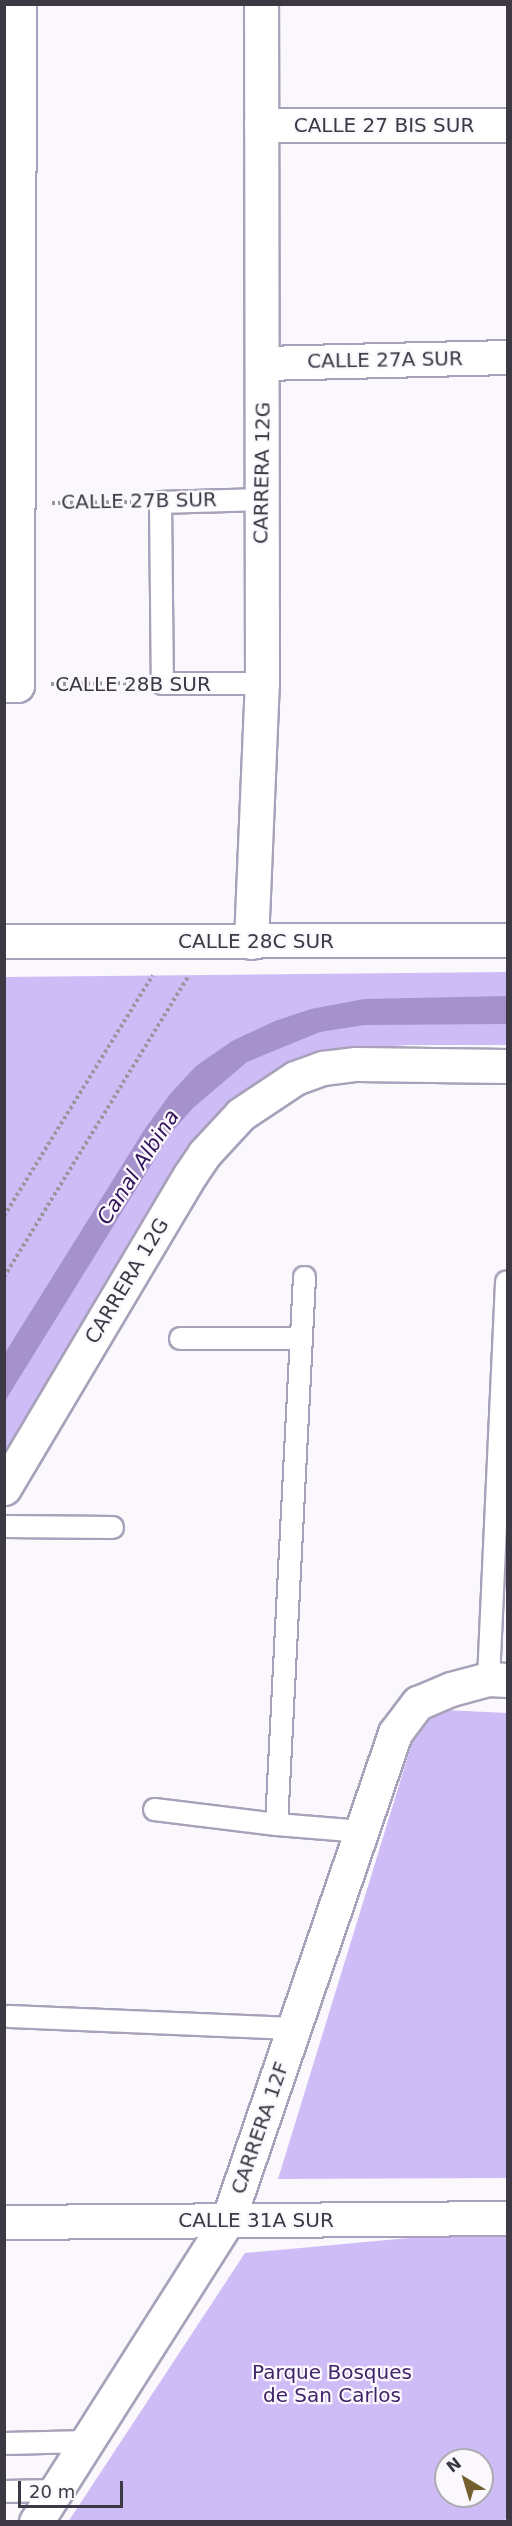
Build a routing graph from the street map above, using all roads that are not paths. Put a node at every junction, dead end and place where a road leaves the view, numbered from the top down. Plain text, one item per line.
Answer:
1 (19, 4) edge
2 (261, 4) edge
3 (12, 109) edge
4 (261, 125) junction
5 (507, 125) edge
6 (11, 352) edge
7 (507, 357) edge
8 (263, 363) junction
9 (261, 499) junction
10 (162, 683) joint
11 (262, 683) junction
12 (11, 685) edge
13 (507, 940) edge
14 (4, 941) edge
15 (251, 942) junction
16 (507, 1066) edge
17 (304, 1277) dead end
18 (506, 1281) dead end
19 (180, 1338) dead end
20 (300, 1338) junction
21 (4, 1488) edge
22 (4, 1526) edge
23 (112, 1527) dead end
24 (498, 1680) edge
25 (154, 1809) dead end
26 (276, 1824) junction
27 (362, 1831) junction
28 (8, 2016) dead end
29 (294, 2028) junction
30 (507, 2218) edge
31 (228, 2220) junction
32 (4, 2222) edge
33 (87, 2441) junction
34 (4, 2443) edge
35 (56, 2490) junction
36 (4, 2491) edge
37 (36, 2522) edge

1 - 3 street
2 - 4 street, CARRERA 12G
3 - 6 street
4 - 5 street, CALLE 27 BIS SUR
4 - 8 street, CARRERA 12G
6 - 12 street
7 - 8 street, CALLE 27A SUR
8 - 9 street, CARRERA 12G
9 - 10 lane, CALLE 27B SUR
9 - 11 street, CARRERA 12G
10 - 11 lane, CALLE 28B SUR
11 - 15 street, CARRERA 12G
13 - 15 street, CALLE 28C SUR
14 - 15 street, CALLE 28C SUR
16 - 21 street, CARRERA 12G
17 - 20 lane
18 - 24 lane
19 - 20 lane
20 - 26 lane
22 - 23 lane
24 - 27 street, CARRERA 12F
25 - 26 lane
26 - 27 lane
27 - 29 street, CARRERA 12F
28 - 29 lane
29 - 31 street, CARRERA 12F
30 - 31 street, CALLE 31A SUR
31 - 32 street, CALLE 31A SUR
31 - 33 street, CARRERA 12F
33 - 34 lane
33 - 35 street, CARRERA 12F
35 - 36 lane
35 - 37 street, CARRERA 12F

